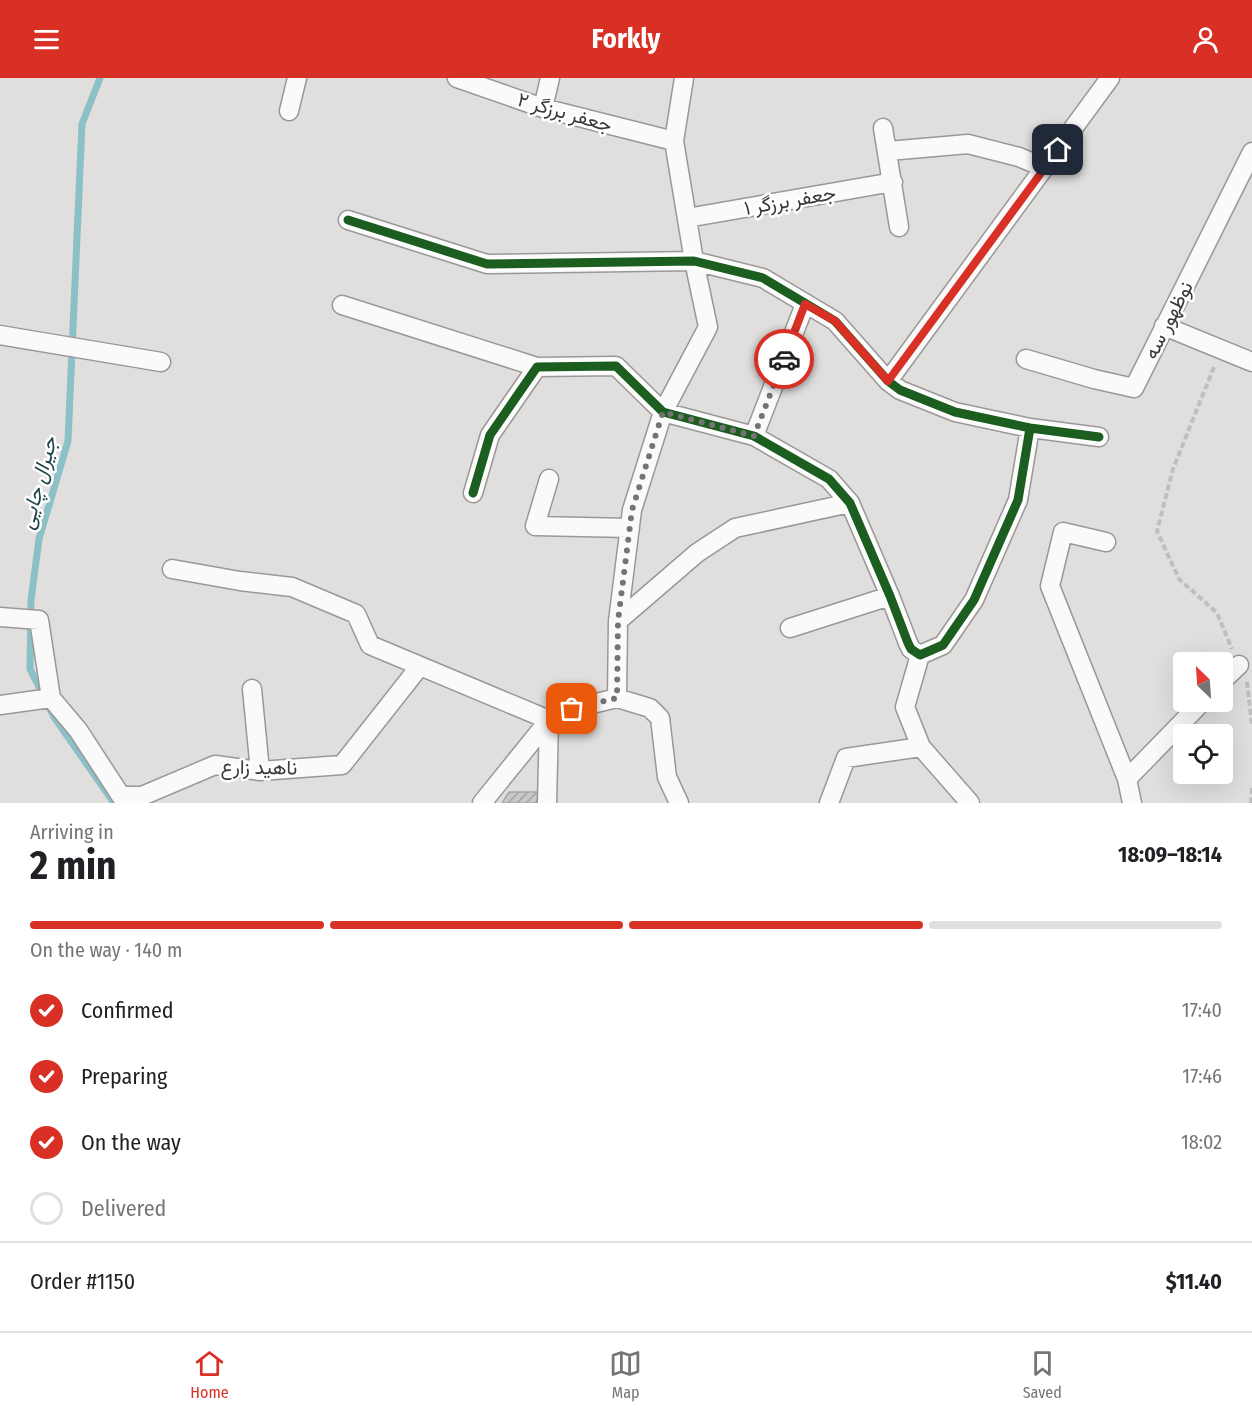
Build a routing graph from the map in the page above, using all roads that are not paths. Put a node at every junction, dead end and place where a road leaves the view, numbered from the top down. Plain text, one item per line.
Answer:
1 (297, 78) edge
2 (457, 78) edge
3 (550, 78) edge
4 (684, 78) edge
5 (1110, 78) edge
6 (543, 108) junction
7 (289, 111) dead end
8 (883, 128) dead end
9 (674, 141) junction
10 (888, 151) junction
11 (1252, 152) edge
12 (1045, 168) junction
13 (892, 182) junction
14 (687, 218) junction
15 (348, 220) dead end
16 (899, 227) dead end
17 (694, 261) junction
18 (805, 304) junction
19 (342, 305) dead end
20 (1164, 326) junction
21 (0, 335) edge
22 (1026, 359) dead end
23 (161, 362) dead end
24 (1252, 362) edge
25 (537, 367) junction
26 (888, 381) junction
27 (663, 412) junction
28 (1030, 429) junction
29 (754, 436) junction
30 (1099, 437) dead end
31 (549, 479) dead end
32 (473, 493) dead end
33 (850, 503) junction
34 (630, 528) junction
35 (1106, 542) dead end
36 (172, 569) dead end
37 (890, 596) junction
38 (8, 618) edge
39 (618, 621) junction
40 (790, 628) dead end
41 (920, 655) junction
42 (1239, 665) road end
43 (420, 666) junction
44 (1233, 671) edge
45 (252, 689) dead end
46 (50, 698) junction
47 (617, 698) junction
48 (0, 705) edge
49 (1192, 712) edge
50 (549, 720) junction
51 (921, 747) junction
52 (260, 771) junction
53 (1127, 779) junction
54 (482, 803) edge
55 (547, 803) edge
56 (678, 803) edge
57 (829, 803) edge
58 (970, 803) edge
59 (1132, 803) edge

1 - 7 street
2 - 6 street, جعفر برزگر ۲
3 - 6 street
4 - 9 street
5 - 12 street
6 - 9 street, جعفر برزگر ۲
8 - 10 street
9 - 14 street
10 - 12 street
10 - 13 street
11 - 20 street, نوظهور سه
12 - 26 street
13 - 14 street, جعفر برزگر ۱
13 - 16 street
14 - 17 street
15 - 17 street
17 - 18 street
17 - 27 street
18 - 26 street
18 - 29 street
19 - 25 street
20 - 22 street, نوظهور سه
20 - 24 street
21 - 23 street
25 - 27 street
25 - 32 street
26 - 28 street
27 - 29 street
27 - 34 street
28 - 30 street
28 - 41 street
29 - 33 street
31 - 34 street
33 - 37 street
33 - 39 street
34 - 39 street
35 - 53 street
36 - 43 street
37 - 40 street
37 - 41 street
38 - 46 street
39 - 47 street
41 - 51 street
42 - 44 street
43 - 50 street
43 - 52 street, ناهید زارع
45 - 52 street
46 - 48 street
46 - 52 street, ناهید زارع
47 - 50 street
47 - 56 street
49 - 53 street
50 - 54 street
50 - 55 street
51 - 57 street
51 - 58 street
53 - 59 street

